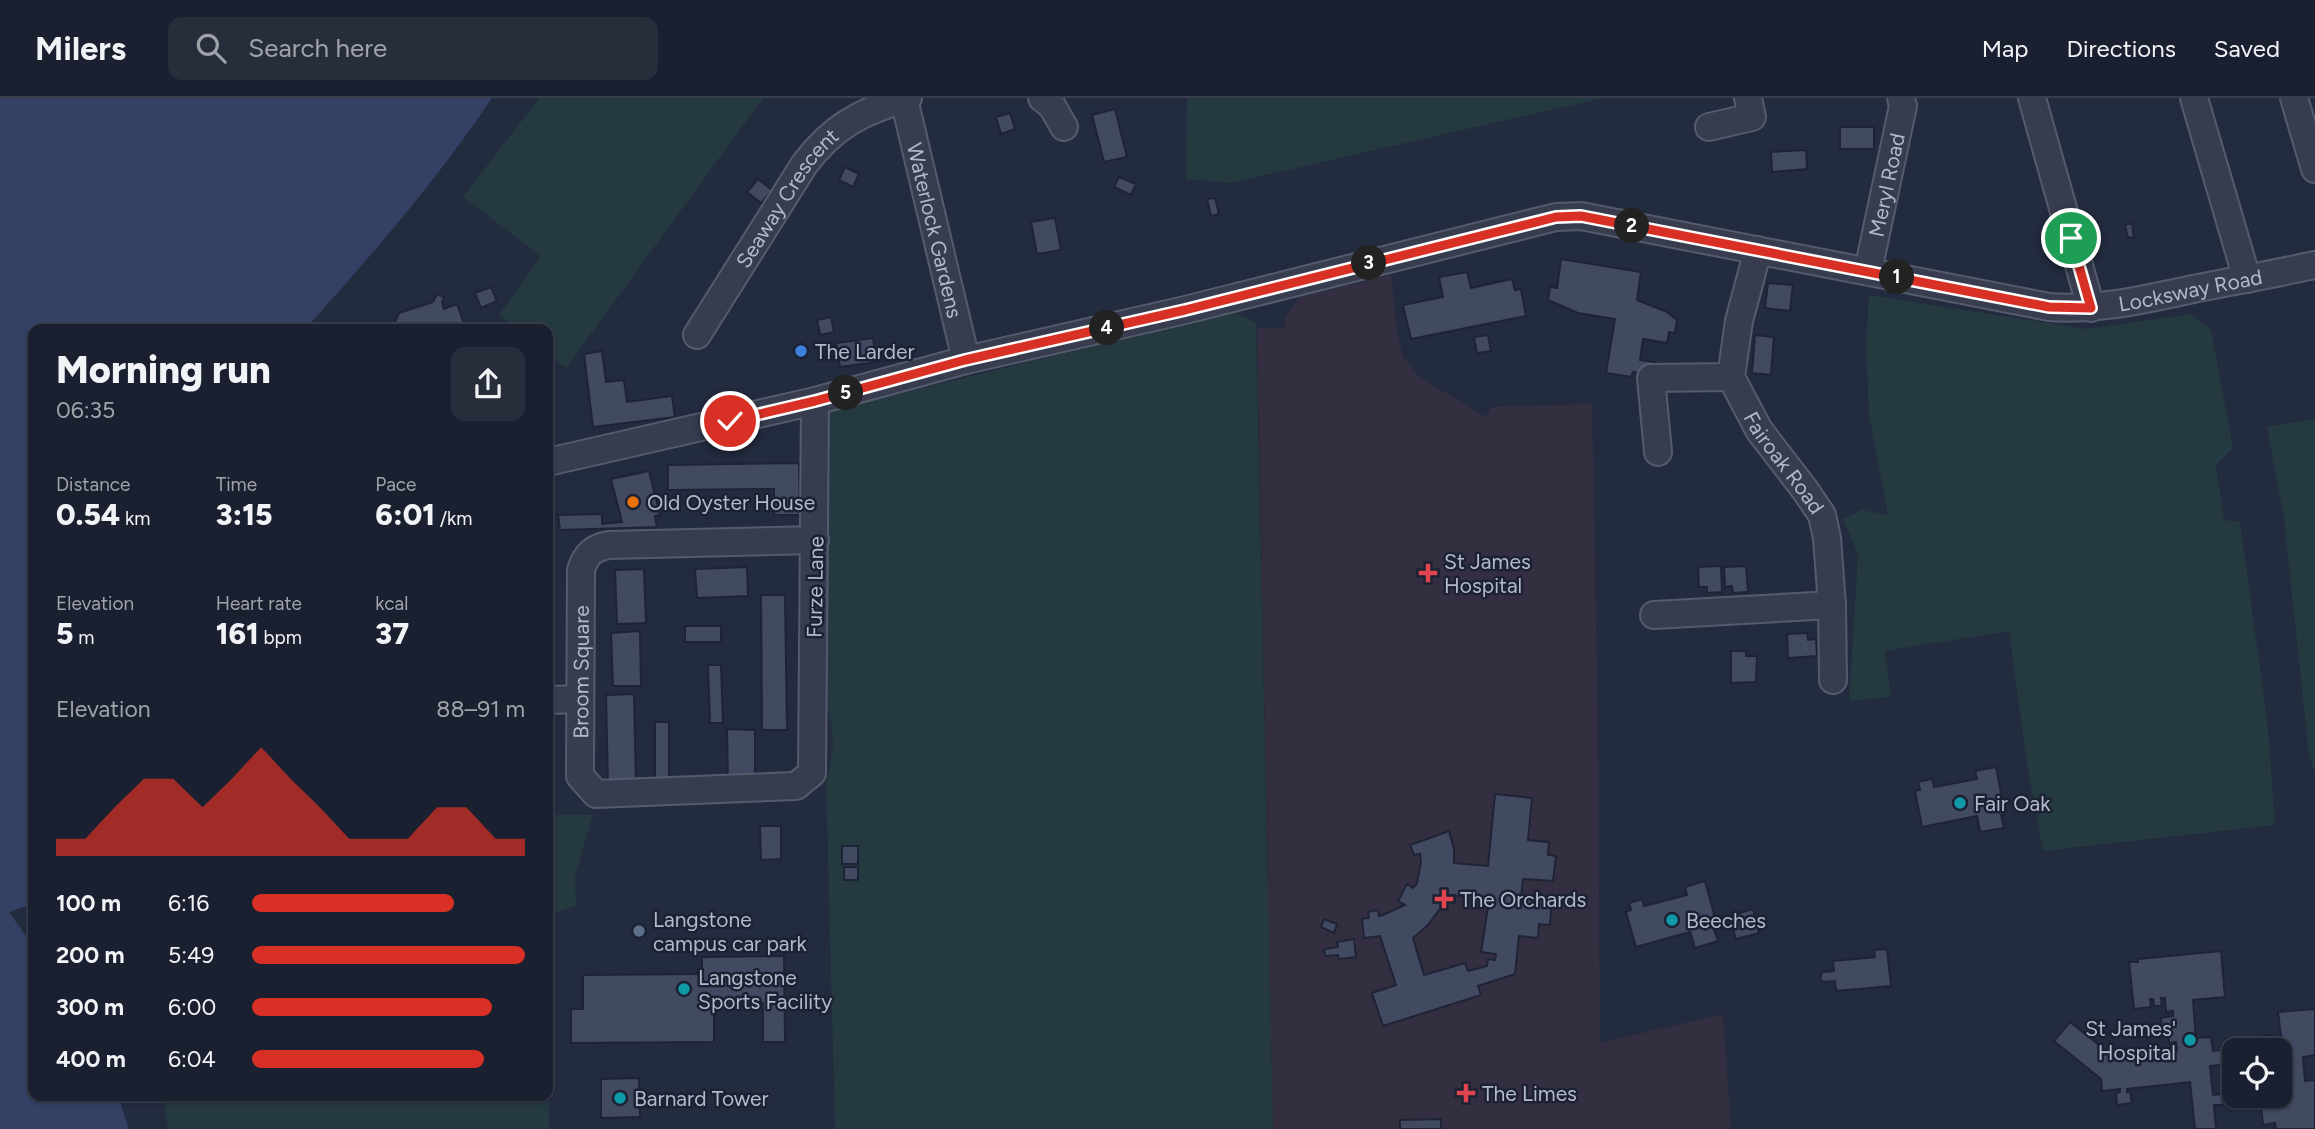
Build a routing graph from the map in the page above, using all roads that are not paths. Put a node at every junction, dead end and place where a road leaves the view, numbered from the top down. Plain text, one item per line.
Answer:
1 (1042, 98) edge
2 (1748, 98) edge
3 (1901, 98) edge
4 (2032, 98) edge
5 (2193, 98) edge
6 (2294, 98) edge
7 (906, 99) edge
8 (1064, 127) dead end
9 (1709, 127) dead end
10 (2315, 169) edge
11 (1758, 250) junction
12 (2315, 265) edge
13 (1868, 271) junction
14 (2248, 279) junction
15 (2091, 308) junction
16 (697, 335) dead end
17 (965, 360) junction
18 (1731, 377) junction
19 (815, 401) junction
20 (1658, 452) dead end
21 (553, 461) edge
22 (815, 540) junction
23 (1832, 605) junction
24 (1654, 615) dead end
25 (1833, 680) dead end
26 (579, 699) junction
27 (553, 700) edge
28 (812, 773) joint

1 - 8 street
2 - 9 street
3 - 13 street, Meryl Road
4 - 15 street
5 - 14 street
6 - 10 street
7 - 16 street, Seaway Crescent
7 - 17 street, Waterlock Gardens
11 - 13 street, Locksway Road
11 - 17 street, Locksway Road
11 - 18 street
12 - 14 street, Locksway Road
13 - 15 street, Locksway Road
14 - 15 street, Locksway Road
17 - 19 street, Locksway Road
18 - 20 street
18 - 23 street, Fairoak Road
19 - 21 street, Locksway Road
19 - 22 street, Furze Lane
22 - 26 street, Broom Square
22 - 28 street, Furze Lane
23 - 24 street
23 - 25 street, Fairoak Road
26 - 27 street
26 - 28 street, Broom Square

